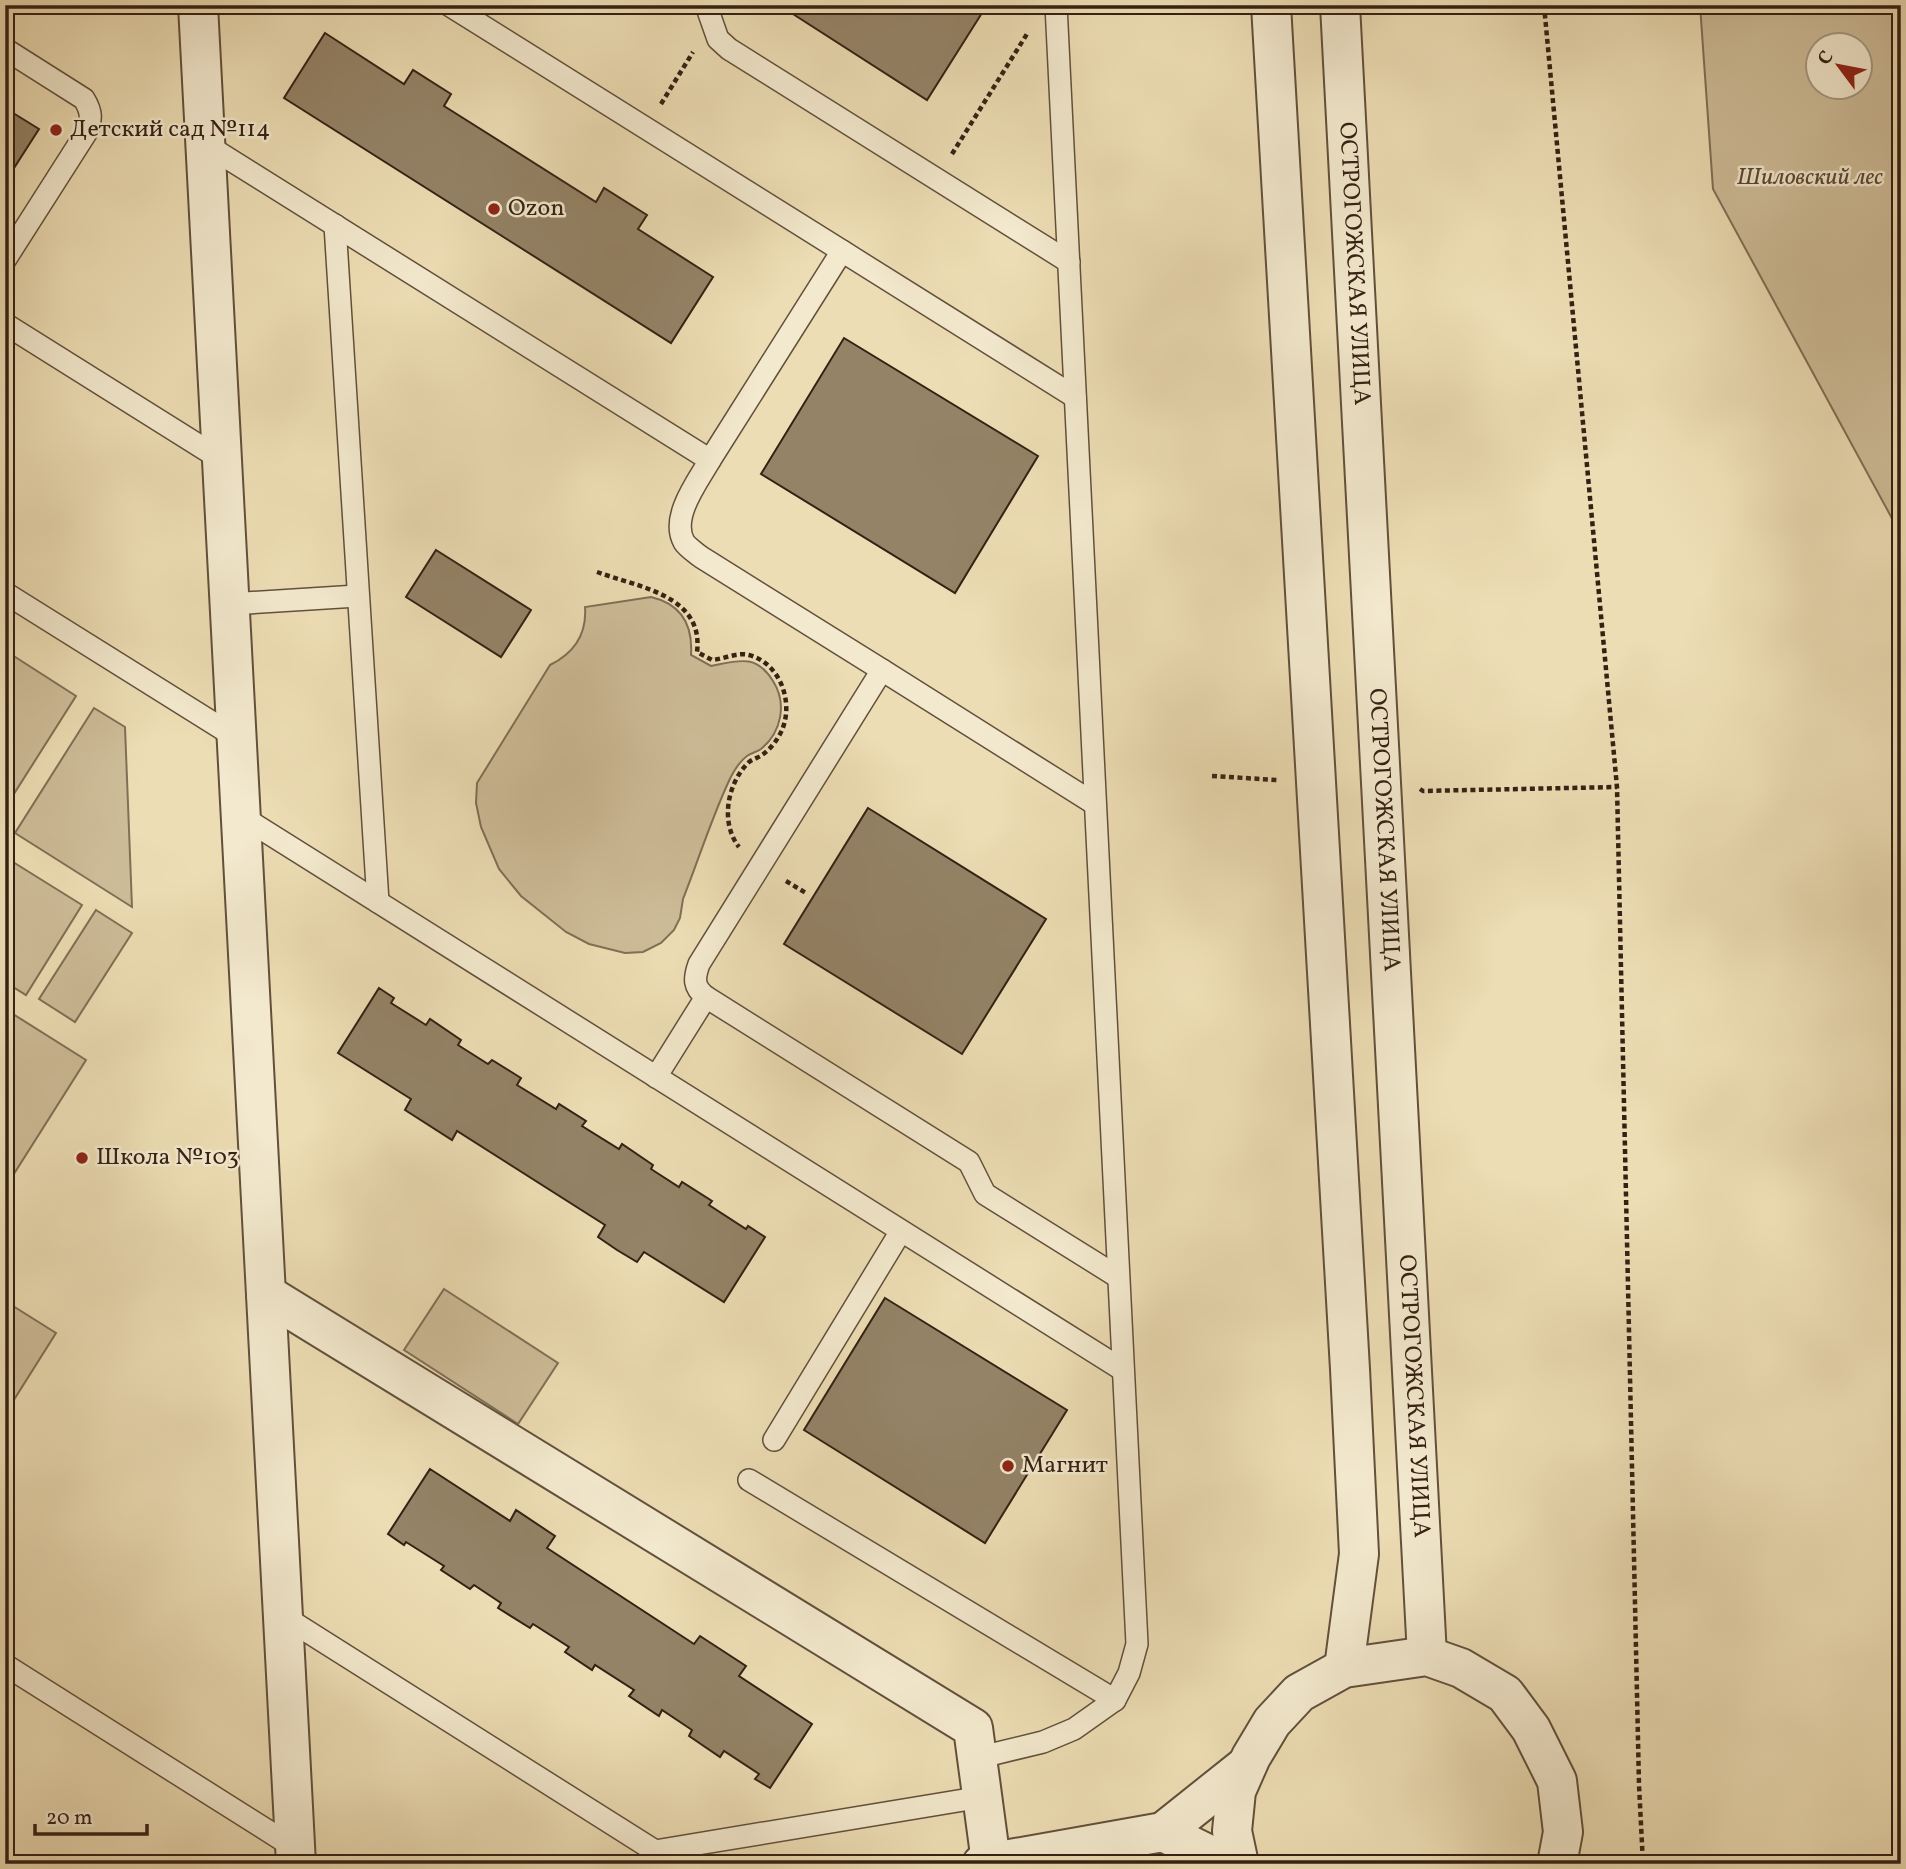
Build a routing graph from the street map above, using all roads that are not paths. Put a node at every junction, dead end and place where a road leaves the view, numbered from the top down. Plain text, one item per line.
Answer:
1 (198, 5) edge
2 (449, 5) edge
3 (1271, 5) edge
4 (1340, 5) edge
5 (709, 14) edge
6 (1056, 16) edge
7 (5, 49) edge
8 (205, 144) junction
9 (335, 225) junction
10 (842, 251) junction
11 (5, 260) edge
12 (1069, 262) junction
13 (5, 324) edge
14 (1075, 397) junction
15 (222, 460) junction
16 (710, 460) junction
17 (5, 593) edge
18 (357, 596) junction
19 (230, 604) junction
20 (882, 670) junction
21 (237, 738) junction
22 (1095, 804) junction
23 (241, 816) junction
24 (377, 902) junction
25 (705, 997) junction
26 (656, 1077) junction
27 (901, 1231) junction
28 (1118, 1277) junction
29 (266, 1294) junction
30 (1123, 1370) junction
31 (774, 1440) dead end
32 (749, 1480) dead end
33 (283, 1616) junction
34 (1427, 1656) junction
35 (5, 1665) edge
36 (1343, 1668) junction
37 (1115, 1700) junction
38 (976, 1758) junction
39 (1247, 1765) junction
40 (982, 1797) junction
41 (1163, 1832) junction
42 (296, 1856) edge
43 (987, 1863) edge
44 (1228, 1864) edge
45 (1239, 1864) edge
46 (1558, 1864) edge

1 - 8 street
2 - 10 lane
3 - 36 street
4 - 34 street, ОСТРОГОЖСКАЯ УЛИЦА
5 - 12 lane
6 - 12 lane
7 - 11 lane
8 - 9 lane
8 - 15 street
9 - 16 lane
9 - 18 lane
10 - 14 lane
10 - 16 lane
12 - 14 lane
13 - 15 lane
14 - 22 lane
15 - 19 street
16 - 20 lane
17 - 21 lane
18 - 19 lane
18 - 24 lane
19 - 21 street
20 - 22 lane
20 - 25 lane
21 - 23 street
22 - 28 lane
23 - 24 lane
23 - 29 street
24 - 26 lane
25 - 26 lane
25 - 28 lane
26 - 27 lane
27 - 30 lane
27 - 31 lane
28 - 30 lane
29 - 33 street
29 - 38 street
30 - 37 lane
32 - 37 lane
33 - 40 lane
33 - 42 street
34 - 36 street
34 - 46 street
35 - 42 lane
36 - 39 street
37 - 38 lane
38 - 40 street
39 - 41 street
39 - 45 street
40 - 43 street
41 - 43 street
41 - 44 street

